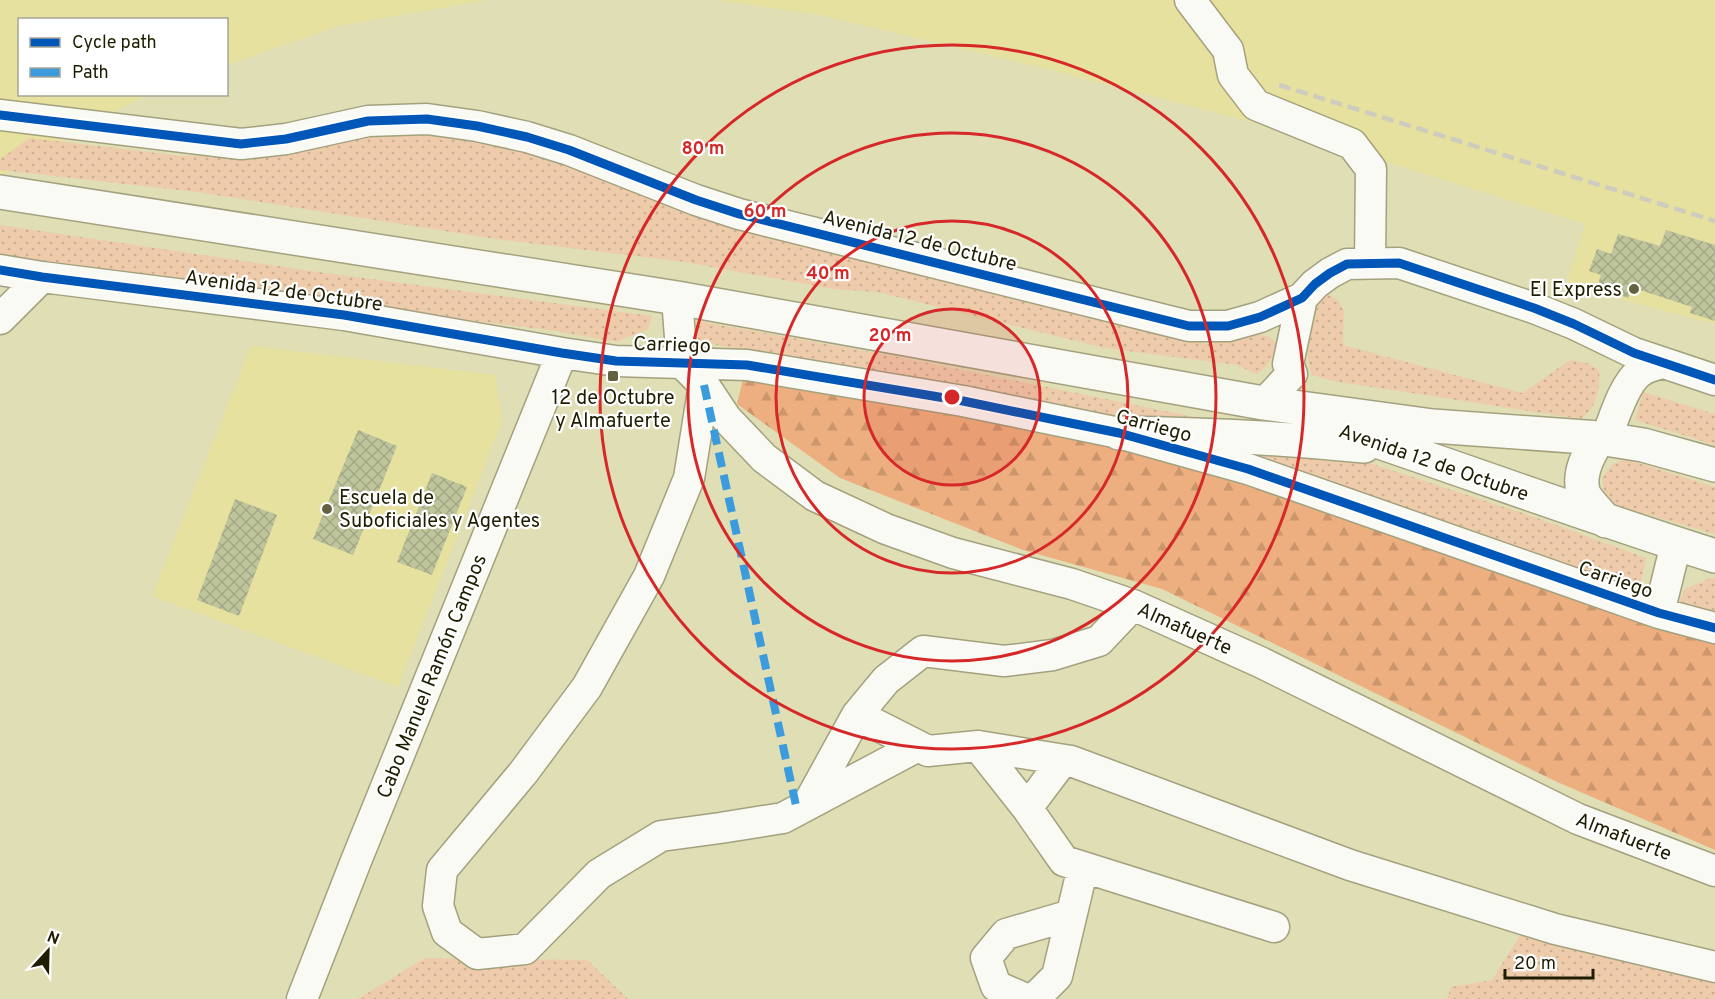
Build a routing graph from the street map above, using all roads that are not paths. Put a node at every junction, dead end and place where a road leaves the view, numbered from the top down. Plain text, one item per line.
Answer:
1 (1190, 0) edge
2 (0, 115) edge
3 (0, 192) edge
4 (1370, 262) junction
5 (0, 270) edge
6 (42, 277) junction
7 (677, 298) junction
8 (1302, 298) junction
9 (0, 319) edge
10 (562, 353) junction
11 (682, 363) junction
12 (1662, 363) junction
13 (1715, 380) edge
14 (704, 385) junction
15 (1263, 403) junction
16 (1119, 433) junction
17 (1602, 438) junction
18 (1413, 453) junction
19 (1715, 465) edge
20 (1606, 521) junction
21 (1676, 544) junction
22 (1715, 556) edge
23 (1133, 605) junction
24 (1659, 613) junction
25 (1715, 628) edge
26 (857, 715) junction
27 (918, 746) junction
28 (978, 746) junction
29 (1063, 760) junction
30 (808, 804) junction
31 (1027, 808) junction
32 (1083, 867) junction
33 (1715, 871) edge
34 (1071, 915) junction
35 (1274, 927) dead end
36 (1715, 967) edge
37 (302, 999) edge
38 (1026, 999) edge
39 (1034, 999) edge

1 - 4 street
2 - 8 street, Avenida 12 de Octubre
3 - 7 main road, Avenida 12 de Octubre
4 - 8 street, Avenida 12 de Octubre
4 - 12 street, Avenida 12 de Octubre
5 - 6 street, Avenida 12 de Octubre
6 - 9 street
6 - 10 street, Avenida 12 de Octubre
7 - 11 street
7 - 15 main road, Avenida 12 de Octubre
8 - 15 street
10 - 11 street, Carriego
10 - 37 street, Cabo Manuel Ramón Campos
11 - 14 street, Almafuerte
11 - 16 street, Carriego
12 - 13 street, Avenida 12 de Octubre
12 - 17 street
14 - 23 street, Almafuerte
14 - 30 street
15 - 17 main road, Avenida 12 de Octubre
15 - 18 main road, Avenida 12 de Octubre
16 - 18 main road
16 - 24 street, Carriego
17 - 19 main road, Avenida 12 de Octubre
17 - 20 main road
18 - 20 main road, Avenida 12 de Octubre
20 - 21 main road, Avenida 12 de Octubre
21 - 22 main road, Avenida 12 de Octubre
21 - 24 street, Carriego
23 - 26 street
23 - 33 street, Almafuerte
24 - 25 street, Carriego
26 - 27 street
26 - 30 street
27 - 28 street
27 - 30 street
28 - 29 street
28 - 31 street
29 - 31 street
29 - 36 street
31 - 32 street
32 - 34 street
32 - 35 street
34 - 38 street
34 - 39 street

